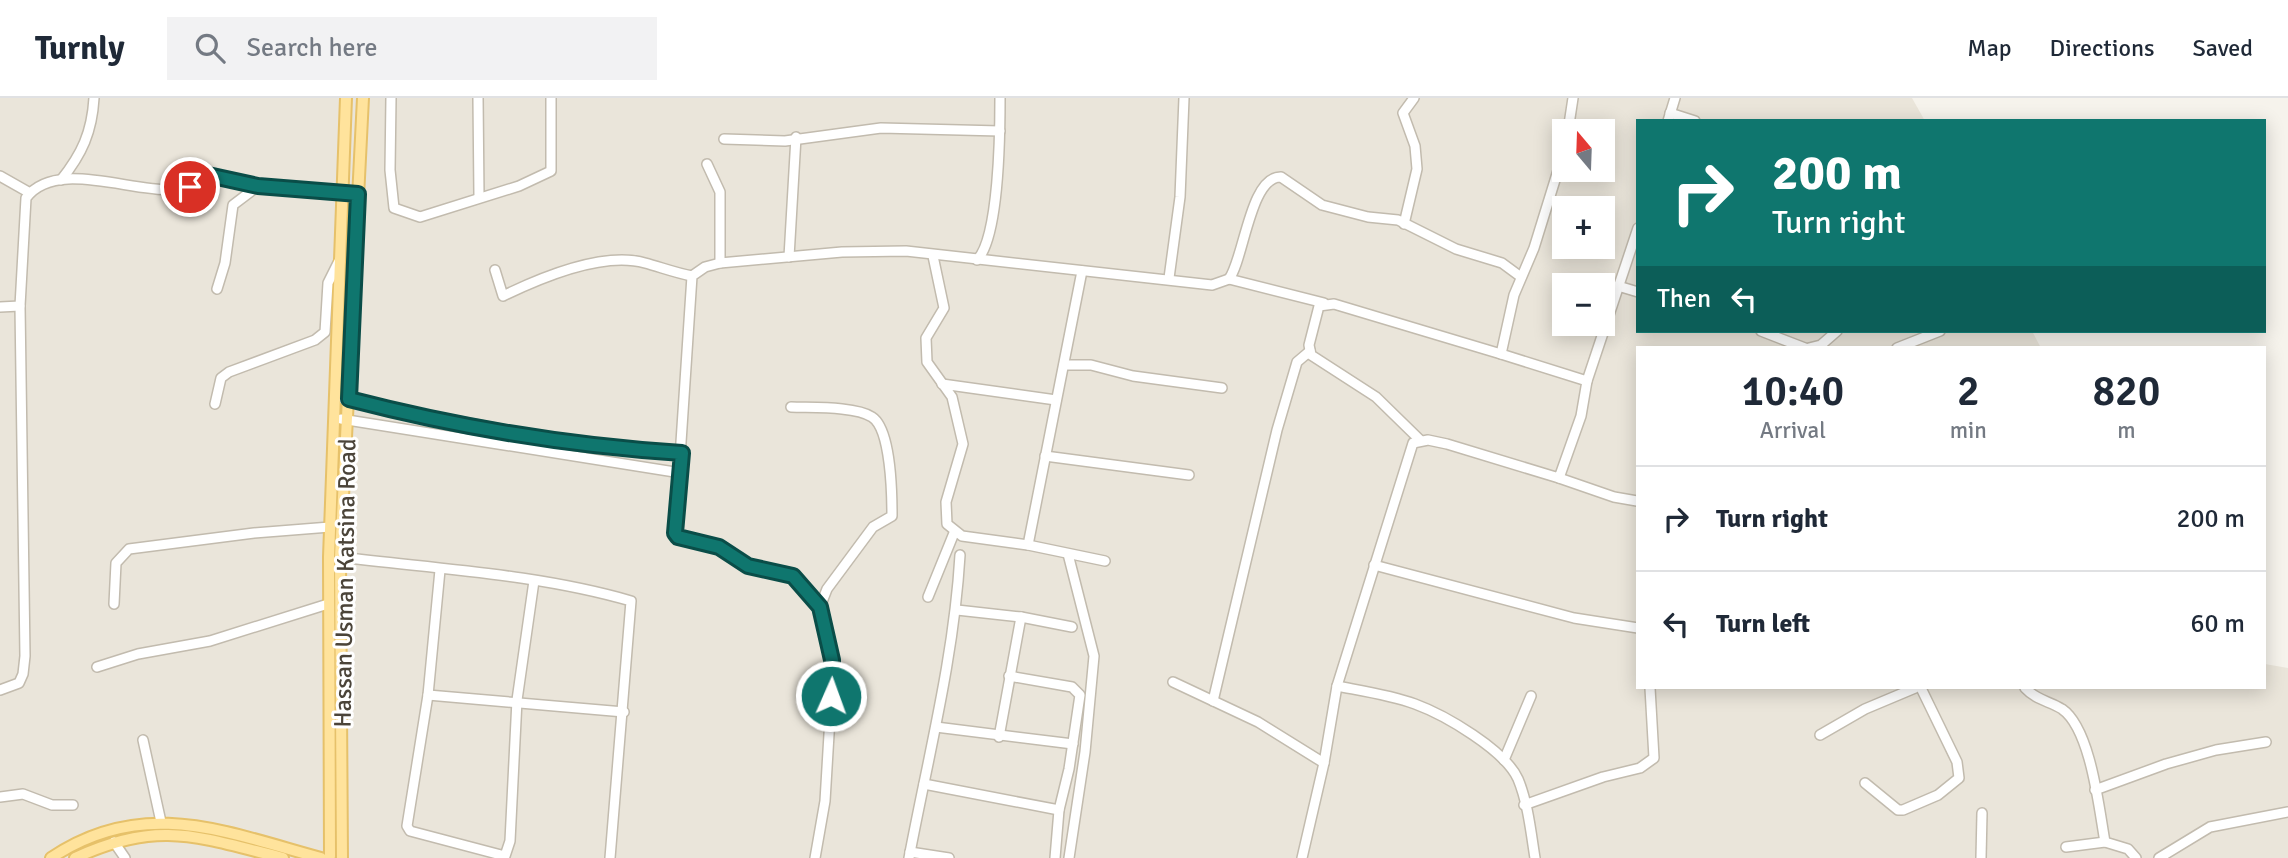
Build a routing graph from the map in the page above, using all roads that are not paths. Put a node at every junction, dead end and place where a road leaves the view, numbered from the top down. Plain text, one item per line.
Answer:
1 (94, 98) edge
2 (346, 98) edge
3 (363, 98) edge
4 (391, 98) edge
5 (478, 98) edge
6 (551, 98) edge
7 (1000, 98) edge
8 (1184, 98) edge
9 (1573, 98) edge
10 (1675, 98) edge
11 (1407, 100) edge
12 (1670, 117) edge
13 (1570, 119) edge
14 (1000, 131) junction
15 (796, 137) junction
16 (724, 139) dead end
17 (707, 164) dead end
18 (0, 176) edge
19 (61, 180) junction
20 (1555, 182) edge
21 (258, 186) junction
22 (343, 191) junction
23 (30, 193) junction
24 (358, 194) junction
25 (479, 197) junction
26 (1404, 224) junction
27 (1636, 234) edge
28 (933, 256) junction
29 (341, 257) junction
30 (789, 257) junction
31 (977, 260) junction
32 (720, 263) junction
33 (495, 270) dead end
34 (1082, 271) junction
35 (692, 276) junction
36 (1521, 277) junction
37 (1169, 278) junction
38 (1229, 279) junction
39 (1618, 286) junction
40 (218, 289) dead end
41 (1636, 291) edge
42 (1324, 303) junction
43 (20, 306) junction
44 (0, 307) edge
45 (1766, 333) edge
46 (1835, 333) edge
47 (1935, 333) edge
48 (1802, 346) edge
49 (1816, 346) edge
50 (1902, 346) edge
51 (1310, 351) junction
52 (1501, 354) junction
53 (1064, 365) junction
54 (1587, 381) junction
55 (943, 384) junction
56 (1222, 388) dead end
57 (349, 399) junction
58 (1056, 400) junction
59 (336, 402) junction
60 (215, 404) dead end
61 (791, 407) dead end
62 (335, 419) junction
63 (348, 419) junction
64 (1420, 440) junction
65 (682, 453) junction
66 (1045, 456) junction
67 (681, 473) junction
68 (1189, 475) dead end
69 (1559, 478) junction
70 (1636, 501) edge
71 (330, 527) junction
72 (954, 533) junction
73 (1028, 545) junction
74 (1068, 554) junction
75 (960, 555) dead end
76 (340, 557) junction
77 (1105, 561) dead end
78 (1374, 565) junction
79 (440, 570) junction
80 (534, 581) junction
81 (928, 597) dead end
82 (114, 604) dead end
83 (328, 604) junction
84 (820, 607) junction
85 (957, 610) junction
86 (1021, 617) junction
87 (1072, 627) dead end
88 (1636, 628) edge
89 (97, 667) dead end
90 (1009, 676) junction
91 (1173, 682) dead end
92 (1337, 685) junction
93 (1650, 689) edge
94 (1914, 689) edge
95 (1921, 689) edge
96 (2026, 689) edge
97 (0, 690) edge
98 (428, 695) junction
99 (1531, 696) dead end
100 (517, 700) junction
101 (1213, 701) junction
102 (624, 712) junction
103 (936, 727) junction
104 (1820, 735) dead end
105 (999, 737) junction
106 (143, 740) dead end
107 (2266, 742) dead end
108 (1073, 744) junction
109 (1504, 760) junction
110 (1324, 763) junction
111 (1865, 783) dead end
112 (925, 784) junction
113 (2095, 790) junction
114 (0, 797) edge
115 (74, 805) dead end
116 (1524, 805) junction
117 (1059, 810) junction
118 (2288, 811) edge
119 (1982, 813) dead end
120 (162, 822) junction
121 (114, 842) junction
122 (2105, 842) junction
123 (2066, 847) dead end
124 (910, 855) edge
125 (51, 858) edge
126 (75, 858) edge
127 (125, 858) edge
128 (283, 858) edge
129 (332, 858) edge
130 (610, 858) edge
131 (815, 858) edge
132 (949, 858) edge
133 (1055, 858) edge
134 (1069, 858) edge
135 (1302, 858) edge
136 (1535, 858) edge
137 (1981, 858) edge
138 (2136, 858) edge
139 (2159, 858) edge

1 - 19 street
2 - 22 main road, Hassan Usman Katsina Road
3 - 24 main road, Hassan Usman Katsina Road
4 - 25 street
5 - 25 street
6 - 25 street
7 - 14 street
8 - 37 street
9 - 13 street
10 - 12 street
11 - 26 street
14 - 15 street
14 - 31 street
15 - 16 street
15 - 30 street
17 - 32 street
18 - 23 street
19 - 21 street
19 - 23 street
20 - 36 street
21 - 22 street
21 - 40 street
22 - 24 street
22 - 29 main road, Hassan Usman Katsina Road
23 - 43 street
24 - 57 main road, Hassan Usman Katsina Road
26 - 36 street
26 - 38 street
27 - 39 street
28 - 30 street
28 - 31 street
28 - 55 street
29 - 59 main road, Hassan Usman Katsina Road
29 - 60 street
30 - 32 street
31 - 34 street
32 - 35 street
33 - 35 street
34 - 37 street
34 - 53 street
35 - 65 street
36 - 52 street
37 - 38 street
38 - 42 street
39 - 41 street
39 - 54 street
42 - 51 street
42 - 52 street
43 - 44 street
43 - 97 street
45 - 48 street
46 - 49 street
47 - 50 street
51 - 64 street
51 - 101 street
52 - 54 street
53 - 56 street
53 - 58 street
54 - 69 street
55 - 58 street
55 - 72 street
57 - 59 street
57 - 63 main road, Hassan Usman Katsina Road
57 - 65 street
58 - 66 street
59 - 62 main road, Hassan Usman Katsina Road
61 - 84 street
62 - 63 street
62 - 71 main road, Hassan Usman Katsina Road
63 - 67 street
63 - 76 main road, Hassan Usman Katsina Road
64 - 69 street
64 - 78 street
65 - 67 street
66 - 68 street
66 - 73 street
67 - 84 street
69 - 70 street
71 - 82 street
71 - 83 main road, Hassan Usman Katsina Road
72 - 73 street
72 - 81 street
73 - 74 street
74 - 77 street
74 - 134 street
75 - 85 street
76 - 79 street
76 - 129 main road, Hassan Usman Katsina Road
78 - 88 street
78 - 92 street
79 - 80 street
79 - 98 street
80 - 100 street
80 - 102 street
83 - 89 street
83 - 129 main road, Hassan Usman Katsina Road
84 - 131 street
85 - 86 street
85 - 103 street
86 - 87 street
86 - 90 street
90 - 105 street
90 - 108 street
91 - 101 street
92 - 109 street
92 - 110 street
93 - 116 street
94 - 104 street
95 - 111 street
96 - 113 street
98 - 100 street
98 - 100 street
99 - 109 street
100 - 102 street
101 - 110 street
102 - 130 street
103 - 105 street
103 - 112 street
105 - 108 street
106 - 120 street
107 - 113 street
108 - 117 street
109 - 116 street
110 - 135 street
112 - 117 street
112 - 124 street
113 - 122 street
114 - 115 street
116 - 136 street
117 - 133 street
118 - 139 street
119 - 137 street
120 - 125 main road
120 - 129 main road
121 - 126 main road
121 - 127 street
121 - 128 main road
122 - 123 street
122 - 138 street
124 - 132 street

